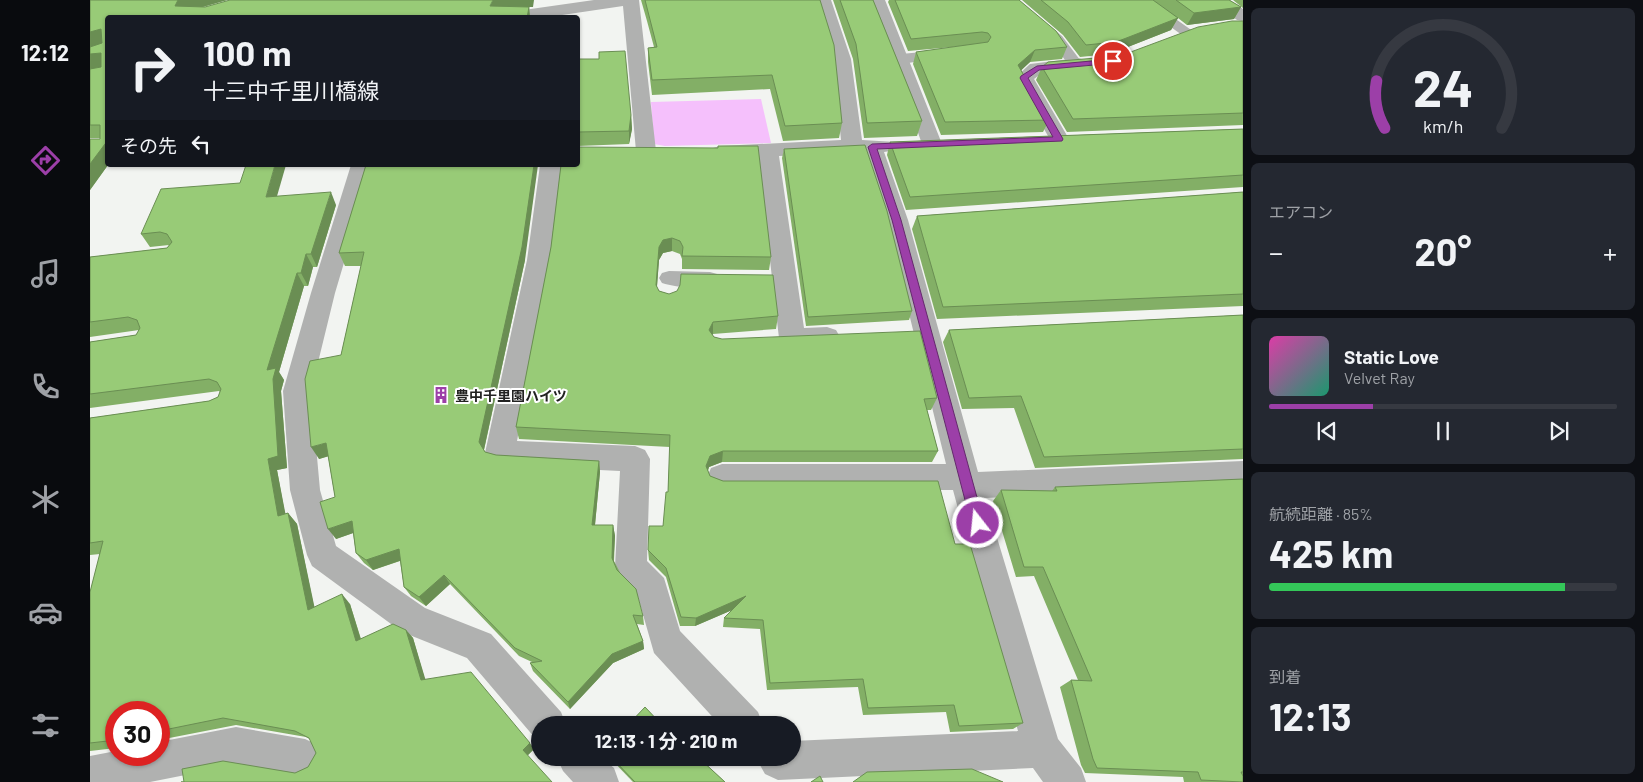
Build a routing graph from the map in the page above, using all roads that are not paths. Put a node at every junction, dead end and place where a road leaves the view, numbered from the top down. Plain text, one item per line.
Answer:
1 (631, 0) edge
2 (822, 0) edge
3 (876, 0) edge
4 (1011, 0) edge
5 (1140, 0) edge
6 (1218, 0) edge
7 (524, 15) edge
8 (1243, 16) edge
9 (1243, 26) edge
10 (1206, 29) junction
11 (1163, 40) edge
12 (958, 52) edge
13 (901, 59) junction
14 (1096, 63) edge
15 (1075, 64) junction
16 (1033, 140) edge
17 (862, 146) junction
18 (768, 150) junction
19 (646, 151) edge
20 (705, 152) edge
21 (361, 167) edge
22 (551, 167) edge
23 (669, 279) dead end
24 (726, 279) edge
25 (850, 336) edge
26 (1243, 474) edge
27 (722, 477) dead end
28 (965, 481) junction
29 (540, 716) edge
30 (737, 716) edge
31 (1042, 749) junction
32 (305, 758) dead end
33 (801, 760) edge
34 (584, 766) edge
35 (90, 775) edge
36 (600, 782) edge
37 (1067, 782) edge

1 - 7 street
1 - 19 street
2 - 17 street
3 - 13 street
4 - 15 lane
5 - 10 lane
6 - 8 street
9 - 10 street
10 - 11 street
12 - 13 lane
13 - 17 street
14 - 15 street
15 - 16 street
17 - 18 street
17 - 28 street
18 - 20 street
18 - 25 street
21 - 29 street
22 - 30 street
23 - 24 lane
26 - 28 street
27 - 28 street
28 - 31 street
31 - 33 street
31 - 37 street
32 - 35 street
34 - 36 street

